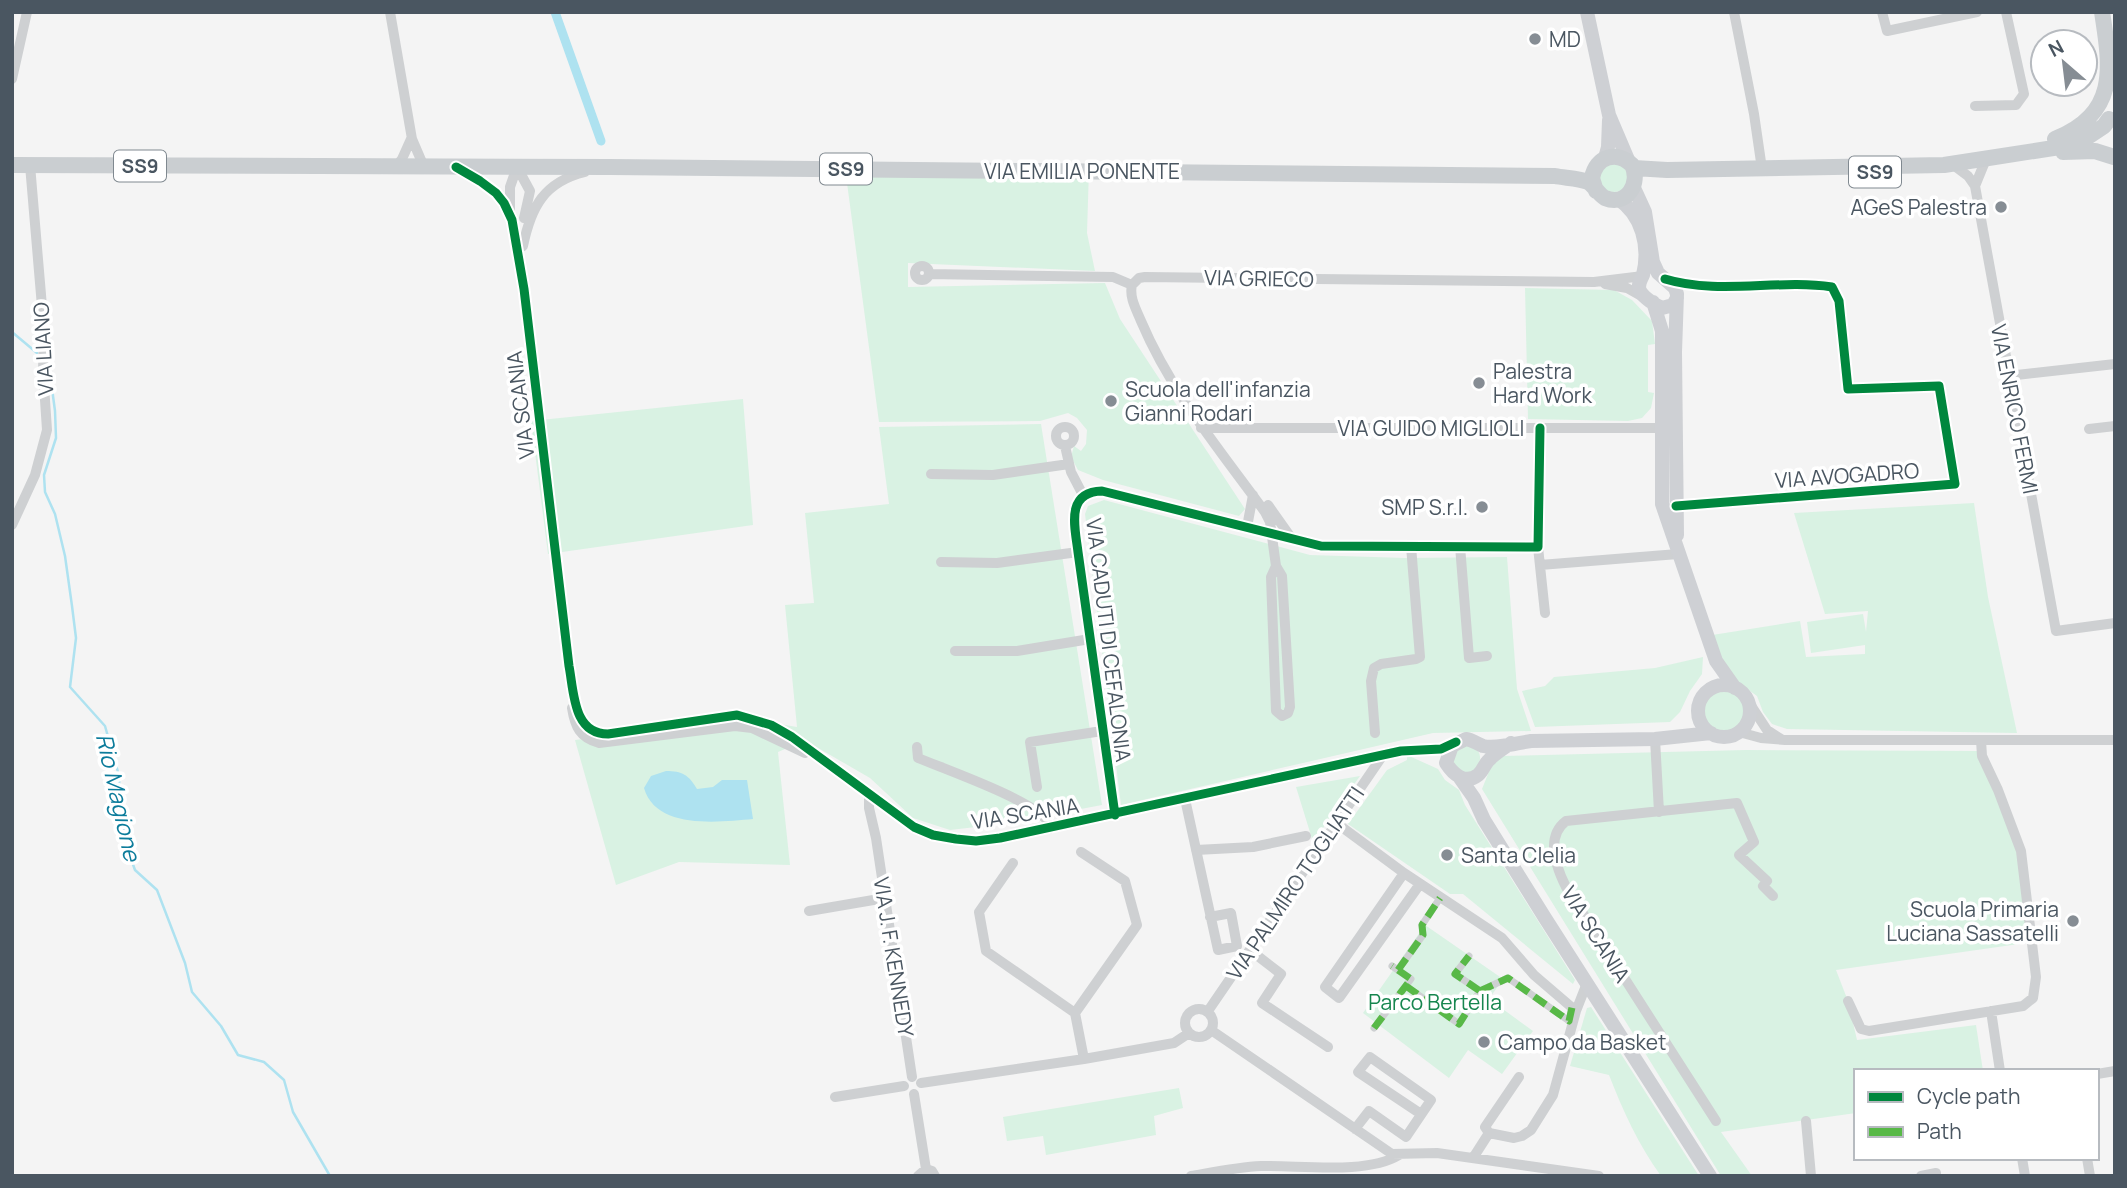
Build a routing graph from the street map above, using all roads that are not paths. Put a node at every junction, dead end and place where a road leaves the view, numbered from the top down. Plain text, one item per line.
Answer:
1 (27, 12) edge
2 (390, 12) edge
3 (1587, 12) edge
4 (1734, 12) edge
5 (1882, 12) edge
6 (1977, 12) edge
7 (2006, 12) edge
8 (2106, 12) edge
9 (2115, 24) edge
10 (2115, 58) edge
11 (12, 79) edge
12 (1975, 106) dead end
13 (1609, 115) junction
14 (2112, 115) edge
15 (412, 139) junction
16 (2114, 157) edge
17 (1985, 162) junction
18 (1600, 163) junction
19 (12, 165) edge
20 (30, 165) junction
21 (395, 167) junction
22 (424, 167) junction
23 (456, 167) junction
24 (517, 167) junction
25 (610, 167) junction
26 (1956, 167) junction
27 (1762, 169) junction
28 (1636, 174) junction
29 (1555, 176) junction
30 (1975, 186) junction
31 (1597, 191) junction
32 (1618, 199) junction
33 (512, 220) junction
34 (523, 246) junction
35 (929, 274) dead end
36 (1643, 276) junction
37 (1661, 276) junction
38 (1594, 282) junction
39 (1132, 285) junction
40 (1709, 285) junction
41 (524, 289) junction
42 (1677, 297) junction
43 (1652, 302) junction
44 (2115, 364) edge
45 (2008, 376) junction
46 (2115, 426) edge
47 (1200, 428) junction
48 (1540, 428) junction
49 (1669, 428) junction
50 (2090, 429) dead end
51 (1065, 446) dead end
52 (1069, 464) junction
53 (931, 474) dead end
54 (1253, 495) junction
55 (1084, 497) junction
56 (1676, 506) junction
57 (12, 525) edge
58 (1247, 527) junction
59 (1272, 534) junction
60 (1292, 539) junction
61 (1411, 546) junction
62 (1460, 546) junction
63 (1538, 547) junction
64 (1078, 552) junction
65 (1678, 554) junction
66 (941, 562) dead end
67 (1540, 565) junction
68 (1276, 566) junction
69 (1545, 613) dead end
70 (2115, 623) edge
71 (1090, 639) junction
72 (1710, 644) junction
73 (955, 651) dead end
74 (1487, 656) dead end
75 (1735, 688) junction
76 (1709, 690) junction
77 (1748, 702) junction
78 (1699, 705) junction
79 (1102, 731) junction
80 (1739, 732) junction
81 (1375, 733) dead end
82 (1711, 733) junction
83 (1772, 736) junction
84 (1661, 738) junction
85 (1981, 740) junction
86 (2115, 740) edge
87 (1456, 742) junction
88 (1511, 743) junction
89 (1481, 746) junction
90 (917, 747) dead end
91 (1424, 751) junction
92 (1383, 755) junction
93 (1446, 763) junction
94 (1483, 769) junction
95 (1460, 778) junction
96 (1037, 787) dead end
97 (869, 795) junction
98 (1474, 798) junction
99 (1185, 799) junction
100 (886, 808) junction
101 (1659, 812) junction
102 (1115, 815) junction
103 (1335, 821) junction
104 (1049, 829) junction
105 (1306, 836) dead end
106 (876, 838) junction
107 (1196, 850) junction
108 (1081, 852) dead end
109 (1013, 863) dead end
110 (1404, 873) junction
111 (1420, 884) junction
112 (1773, 896) dead end
113 (885, 898) junction
114 (1440, 898) junction
115 (809, 911) dead end
116 (1210, 917) dead end
117 (1251, 950) junction
118 (1469, 956) dead end
119 (1406, 986) junction
120 (1590, 989) junction
121 (1480, 991) junction
122 (1848, 1001) dead end
123 (1575, 1007) junction
124 (1208, 1011) junction
125 (1991, 1011) junction
126 (1075, 1013) junction
127 (1374, 1028) dead end
128 (1211, 1030) junction
129 (1189, 1033) junction
130 (1328, 1047) dead end
131 (1084, 1059) junction
132 (2000, 1069) edge
133 (912, 1077) junction
134 (1519, 1077) dead end
135 (921, 1083) junction
136 (904, 1086) junction
137 (914, 1094) junction
138 (835, 1097) dead end
139 (1421, 1114) junction
140 (1716, 1121) dead end
141 (1806, 1121) dead end
142 (1355, 1129) junction
143 (1489, 1133) junction
144 (1400, 1155) junction
145 (1474, 1158) junction
146 (926, 1174) edge
147 (1191, 1176) edge
148 (1599, 1176) edge
149 (1710, 1176) edge
150 (1811, 1176) edge
151 (1921, 1176) edge
152 (1936, 1176) edge

1 - 11 street
2 - 15 street
3 - 13 main road
4 - 27 street
5 - 6 street
7 - 12 street
8 - 9 main road
8 - 10 main road
8 - 17 main road
13 - 18 main road
13 - 28 main road
14 - 16 main road, SS9
14 - 17 main road, SS9
15 - 21 street
15 - 22 street
16 - 17 main road, SS9
17 - 26 main road, SS9
17 - 27 main road, SS9
17 - 30 street
18 - 28 main road
18 - 29 main road, SS9
18 - 31 main road
19 - 20 main road, SS9
20 - 21 main road, SS9
20 - 57 street, VIA LIANO
21 - 22 main road, SS9
22 - 23 main road, SS9
23 - 24 main road, SS9
23 - 33 street, VIA SCANIA
24 - 25 main road, SS9
24 - 33 street, VIA SCANIA
24 - 34 street, VIA SCANIA
25 - 29 main road, VIA EMILIA PONENTE / SS9
25 - 34 street, VIA SCANIA
26 - 28 main road, SS9
26 - 30 street
27 - 28 main road, SS9
28 - 32 main road
28 - 37 main road
29 - 31 main road, SS9
30 - 45 street, VIA ENRICO FERMI
31 - 32 main road
32 - 36 main road
33 - 41 street, VIA SCANIA
34 - 41 street, VIA SCANIA
35 - 39 street, VIA GRIECO
36 - 37 main road
36 - 38 street
36 - 43 main road
37 - 40 street
37 - 42 main road
38 - 39 street, VIA GRIECO
38 - 43 street
39 - 47 street
40 - 42 street
40 - 56 street, VIA AVOGADRO
41 - 97 street, VIA SCANIA
42 - 43 main road
42 - 49 main road
43 - 49 main road
44 - 45 street
45 - 70 street, VIA ENRICO FERMI
46 - 50 street
47 - 48 street, VIA GUIDO MIGLIOLI
47 - 54 street
48 - 49 street, VIA GUIDO MIGLIOLI
48 - 63 street
49 - 56 main road
49 - 65 main road
51 - 52 street, VIA CADUTI DI CEFALONIA
52 - 53 street
52 - 55 street, VIA CADUTI DI CEFALONIA
54 - 58 street
54 - 59 street
54 - 60 street
55 - 58 street, VIA CADUTI DI CEFALONIA
55 - 64 street, VIA CADUTI DI CEFALONIA
56 - 65 main road
58 - 59 street, VIA CADUTI DI CEFALONIA
59 - 60 street, VIA CADUTI DI CEFALONIA
59 - 68 street
60 - 61 street, VIA CADUTI DI CEFALONIA
61 - 62 street, VIA CADUTI DI CEFALONIA
61 - 81 street
62 - 63 street, VIA CADUTI DI CEFALONIA
62 - 74 street
63 - 67 street
64 - 66 street, VIA CADUTI DI CEFALONIA
64 - 71 street, VIA CADUTI DI CEFALONIA
65 - 67 street
65 - 72 main road
67 - 69 street
68 - 68 street
71 - 73 street
71 - 79 street, VIA CADUTI DI CEFALONIA
72 - 75 main road, VIA SCANIA
72 - 76 main road
75 - 76 main road
75 - 77 main road, VIA SCANIA
76 - 78 main road
77 - 80 main road
77 - 83 street, VIA SCANIA
78 - 82 main road
78 - 84 main road
79 - 96 street
79 - 102 street, VIA CADUTI DI CEFALONIA
80 - 82 main road, VIA SCANIA
80 - 83 street, VIA SCANIA
82 - 84 main road, VIA SCANIA
83 - 85 street, VIA SCANIA
84 - 88 main road, VIA SCANIA
84 - 101 street
85 - 86 street, VIA SCANIA
85 - 125 street
87 - 89 main road, VIA SCANIA
87 - 91 street, VIA SCANIA
87 - 93 main road
88 - 89 main road, VIA SCANIA
88 - 94 main road
89 - 94 main road
90 - 104 street
91 - 92 street, VIA SCANIA
91 - 93 street
92 - 99 street, VIA SCANIA
92 - 103 street, VIA PALMIRO TOGLIATTI
93 - 95 main road
94 - 95 main road
94 - 98 main road
95 - 98 main road
97 - 100 street, VIA SCANIA
97 - 106 street, VIA J. F. KENNEDY
98 - 120 main road
99 - 102 street, VIA SCANIA
99 - 107 street
100 - 104 street, VIA SCANIA
100 - 106 street
101 - 112 street, VIA SCANIA
101 - 140 street, VIA SCANIA
102 - 104 street, VIA SCANIA
103 - 110 street
103 - 117 street, VIA PALMIRO TOGLIATTI
105 - 107 street
106 - 113 street, VIA J. F. KENNEDY
107 - 116 street
108 - 126 street
109 - 126 street
110 - 111 street
110 - 111 street
111 - 114 street
113 - 115 street
113 - 133 street, VIA J. F. KENNEDY
114 - 119 street
114 - 123 street
117 - 124 street, VIA PALMIRO TOGLIATTI
117 - 130 street
118 - 121 street
119 - 121 street
119 - 127 street
120 - 123 street
120 - 149 main road
121 - 123 street
122 - 125 street
123 - 143 street
124 - 128 street
124 - 129 street
125 - 132 street
126 - 131 street
128 - 129 street
128 - 142 street
129 - 131 street
131 - 135 street
133 - 135 street
133 - 136 street
134 - 143 street
135 - 137 street
136 - 137 street
136 - 138 street
137 - 146 street
139 - 139 street
139 - 142 street
141 - 150 street
142 - 144 street
143 - 145 street
144 - 145 street
144 - 147 street
145 - 148 street
151 - 152 street

